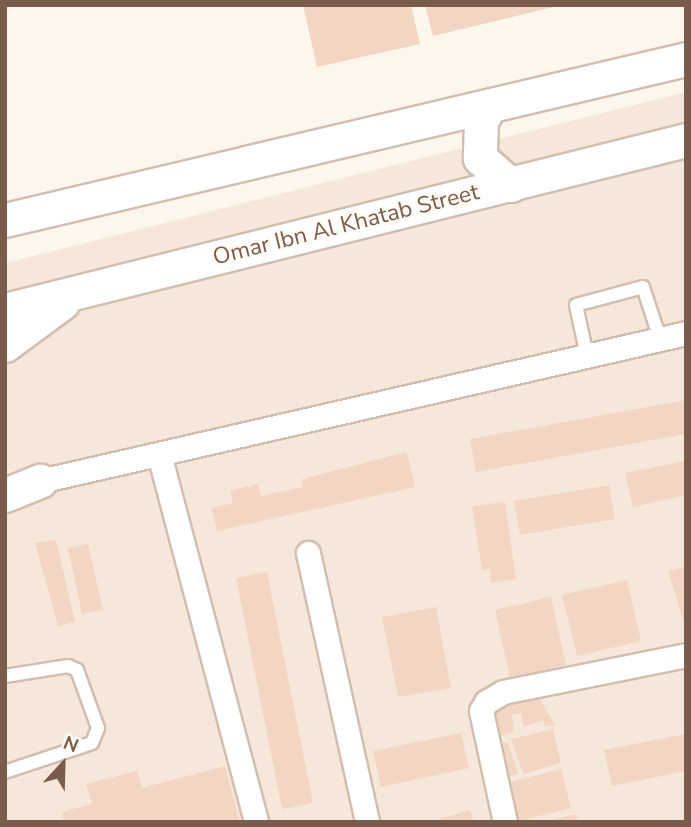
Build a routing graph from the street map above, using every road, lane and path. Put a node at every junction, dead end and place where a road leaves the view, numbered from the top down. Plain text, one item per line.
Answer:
1 (686, 58) edge
2 (489, 106) junction
3 (686, 140) edge
4 (511, 185) junction
5 (5, 220) edge
6 (76, 293) junction
7 (5, 310) edge
8 (686, 333) edge
9 (660, 339) junction
10 (5, 345) edge
11 (587, 356) junction
12 (159, 454) junction
13 (5, 476) edge
14 (40, 481) junction
15 (5, 495) edge
16 (308, 553) dead end
17 (686, 655) edge
18 (5, 676) edge
19 (5, 772) edge
20 (256, 822) edge
21 (367, 822) edge
22 (505, 822) edge

1 - 2 street
2 - 4 street
2 - 5 street
3 - 4 street, Omar Ibn Al Khatab Street
4 - 6 street, Omar Ibn Al Khatab Street
6 - 7 street, Omar Ibn Al Khatab Street
6 - 10 street
8 - 9 street
9 - 11 street
9 - 11 lane
11 - 12 street
12 - 14 street
12 - 20 street
13 - 14 street
14 - 15 street
16 - 21 street
17 - 22 street
18 - 19 lane

